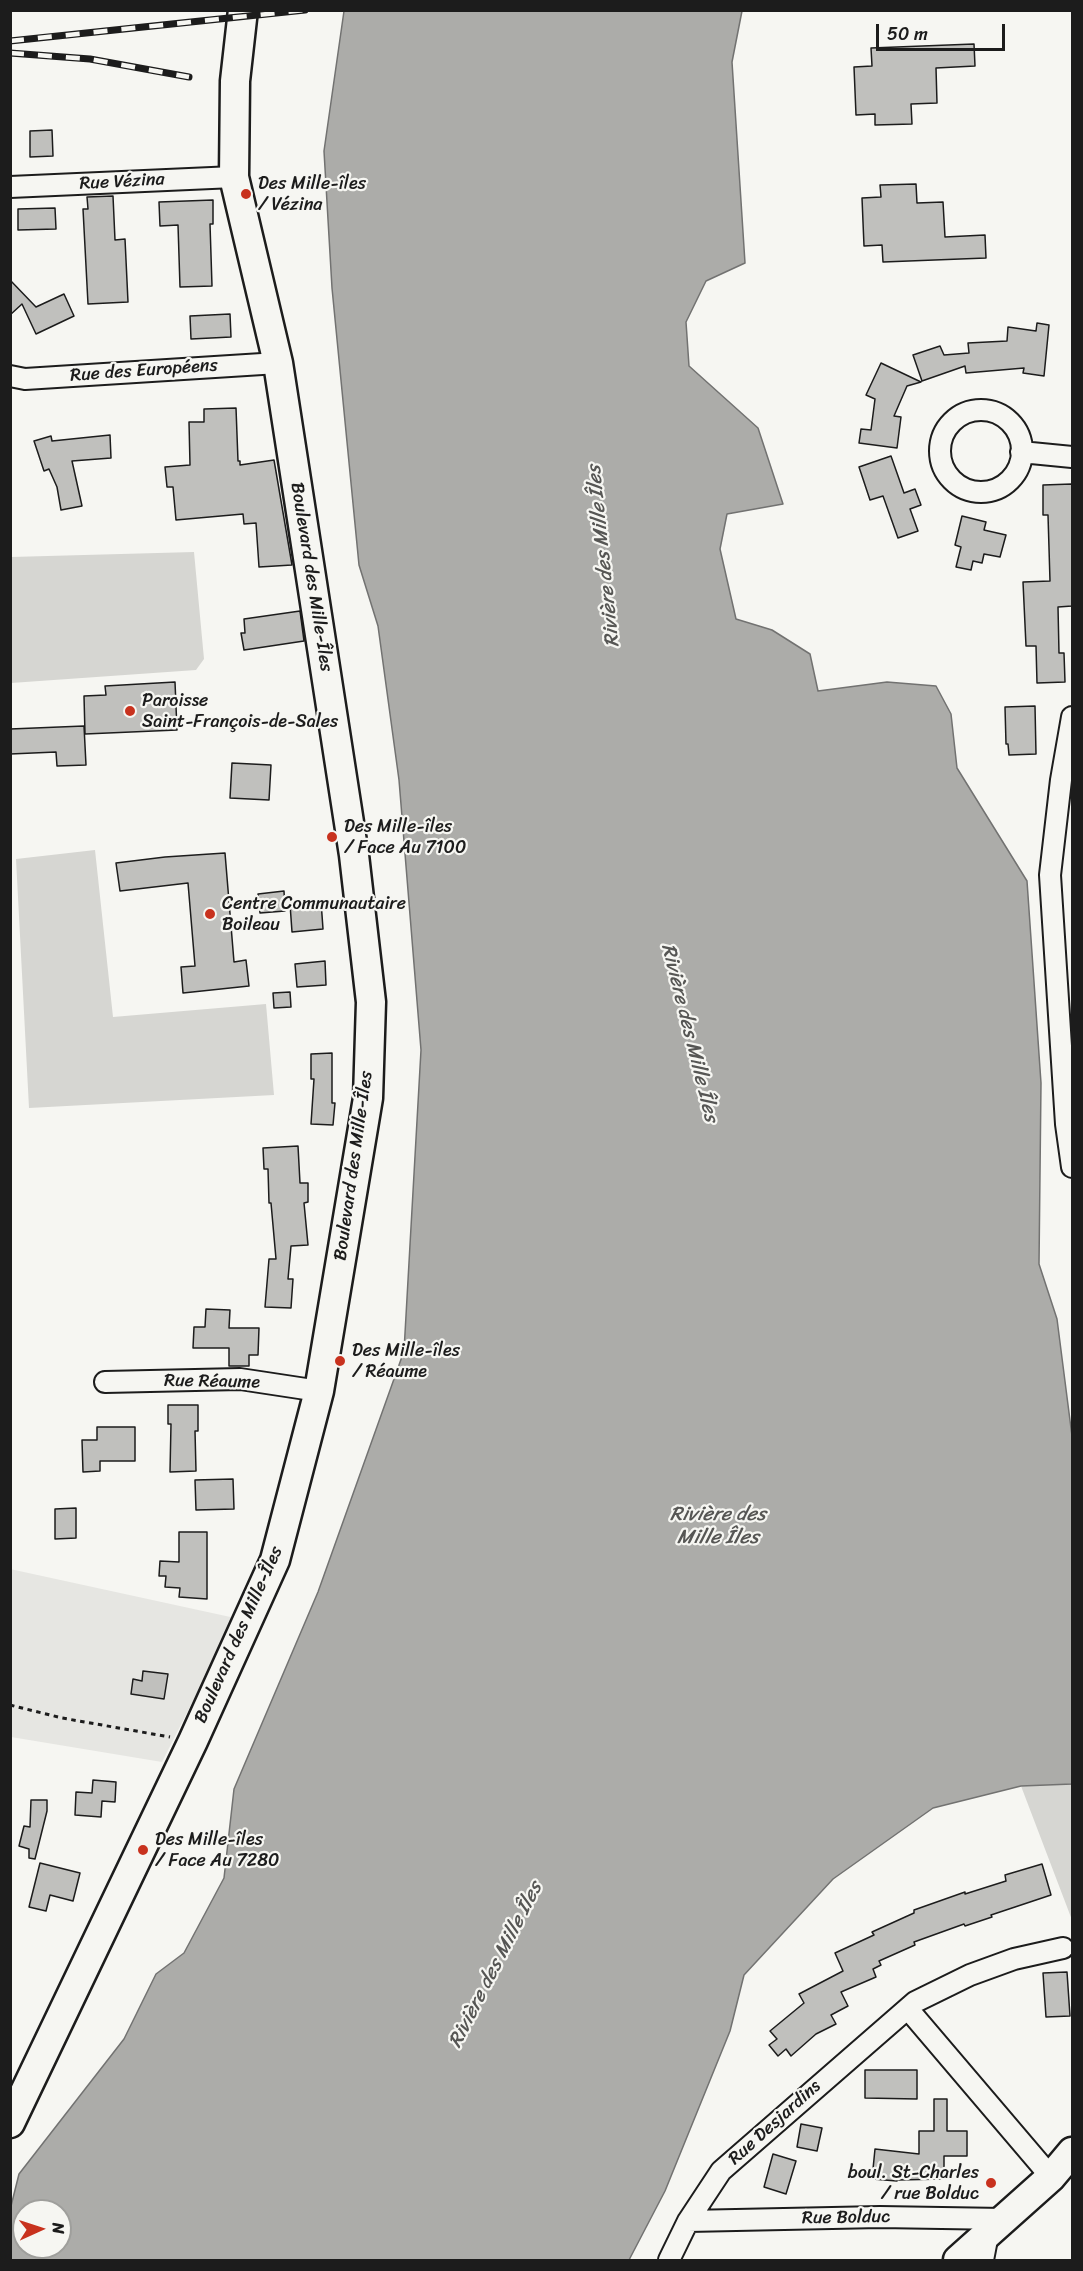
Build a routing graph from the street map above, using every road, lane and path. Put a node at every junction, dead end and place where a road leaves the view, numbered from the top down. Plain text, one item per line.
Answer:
1 (243, 10) edge
2 (234, 177) junction
3 (10, 187) edge
4 (278, 363) junction
5 (10, 376) edge
6 (1022, 452) junction
7 (1072, 457) edge
8 (1072, 717) edge
9 (1072, 1167) edge
10 (105, 1382) dead end
11 (319, 1391) junction
12 (10, 1705) edge
13 (193, 1741) junction
14 (1063, 1948) dead end
15 (908, 2008) junction
16 (10, 2123) edge
17 (1072, 2152) edge
18 (1051, 2177) junction
19 (688, 2221) junction
20 (992, 2238) edge
21 (669, 2260) edge
22 (958, 2260) edge

1 - 2 street, Boulevard des Mille-Îles
2 - 3 street, Rue Vézina
2 - 4 street, Boulevard des Mille-Îles
4 - 5 street, Rue des Européens
4 - 11 street, Boulevard des Mille-Îles
6 - 6 street
6 - 7 street
8 - 9 street
10 - 11 street, Rue Réaume
11 - 13 street, Boulevard des Mille-Îles
12 - 13 path
13 - 16 street, Boulevard des Mille-Îles
14 - 15 street, Rue Desjardins
15 - 18 street
15 - 19 street, Rue Desjardins
17 - 18 street
18 - 20 street
19 - 20 street, Rue Bolduc
19 - 21 street, Rue Desjardins
20 - 22 street

